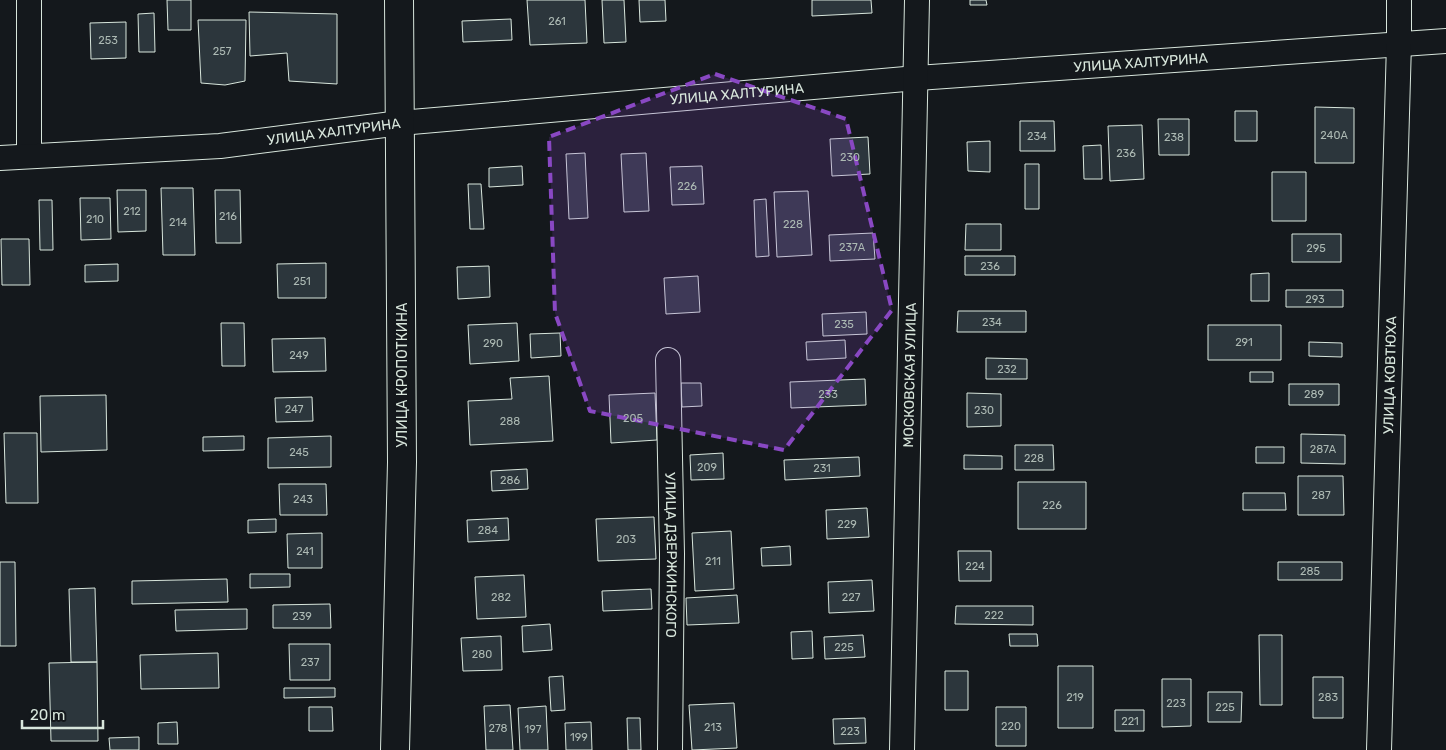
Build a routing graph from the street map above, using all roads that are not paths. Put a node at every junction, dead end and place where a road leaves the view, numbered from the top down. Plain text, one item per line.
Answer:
1 (29, 0) edge
2 (399, 0) edge
3 (917, 0) edge
4 (1399, 0) edge
5 (1446, 41) edge
6 (1399, 43) junction
7 (916, 78) junction
8 (400, 123) junction
9 (29, 156) junction
10 (0, 158) edge
11 (668, 360) dead end
12 (395, 750) edge
13 (670, 750) edge
14 (902, 750) edge
15 (1380, 750) edge

1 - 9 street
2 - 8 main road, УЛИЦА КРОПОТКИНА
3 - 7 street, МОСКОВСКАЯ УЛИЦА
4 - 6 street, УЛИЦА КОВТЮХА
5 - 6 street, УЛИЦА ХАЛТУРИНА
6 - 7 street, УЛИЦА ХАЛТУРИНА
6 - 15 street, УЛИЦА КОВТЮХА
7 - 8 street, УЛИЦА ХАЛТУРИНА
7 - 14 street, МОСКОВСКАЯ УЛИЦА
8 - 9 street, УЛИЦА ХАЛТУРИНА
8 - 12 main road, УЛИЦА КРОПОТКИНА
9 - 10 street, УЛИЦА ХАЛТУРИНА
11 - 13 street, УЛИЦА ДЗЕРЖИНСКОГО

